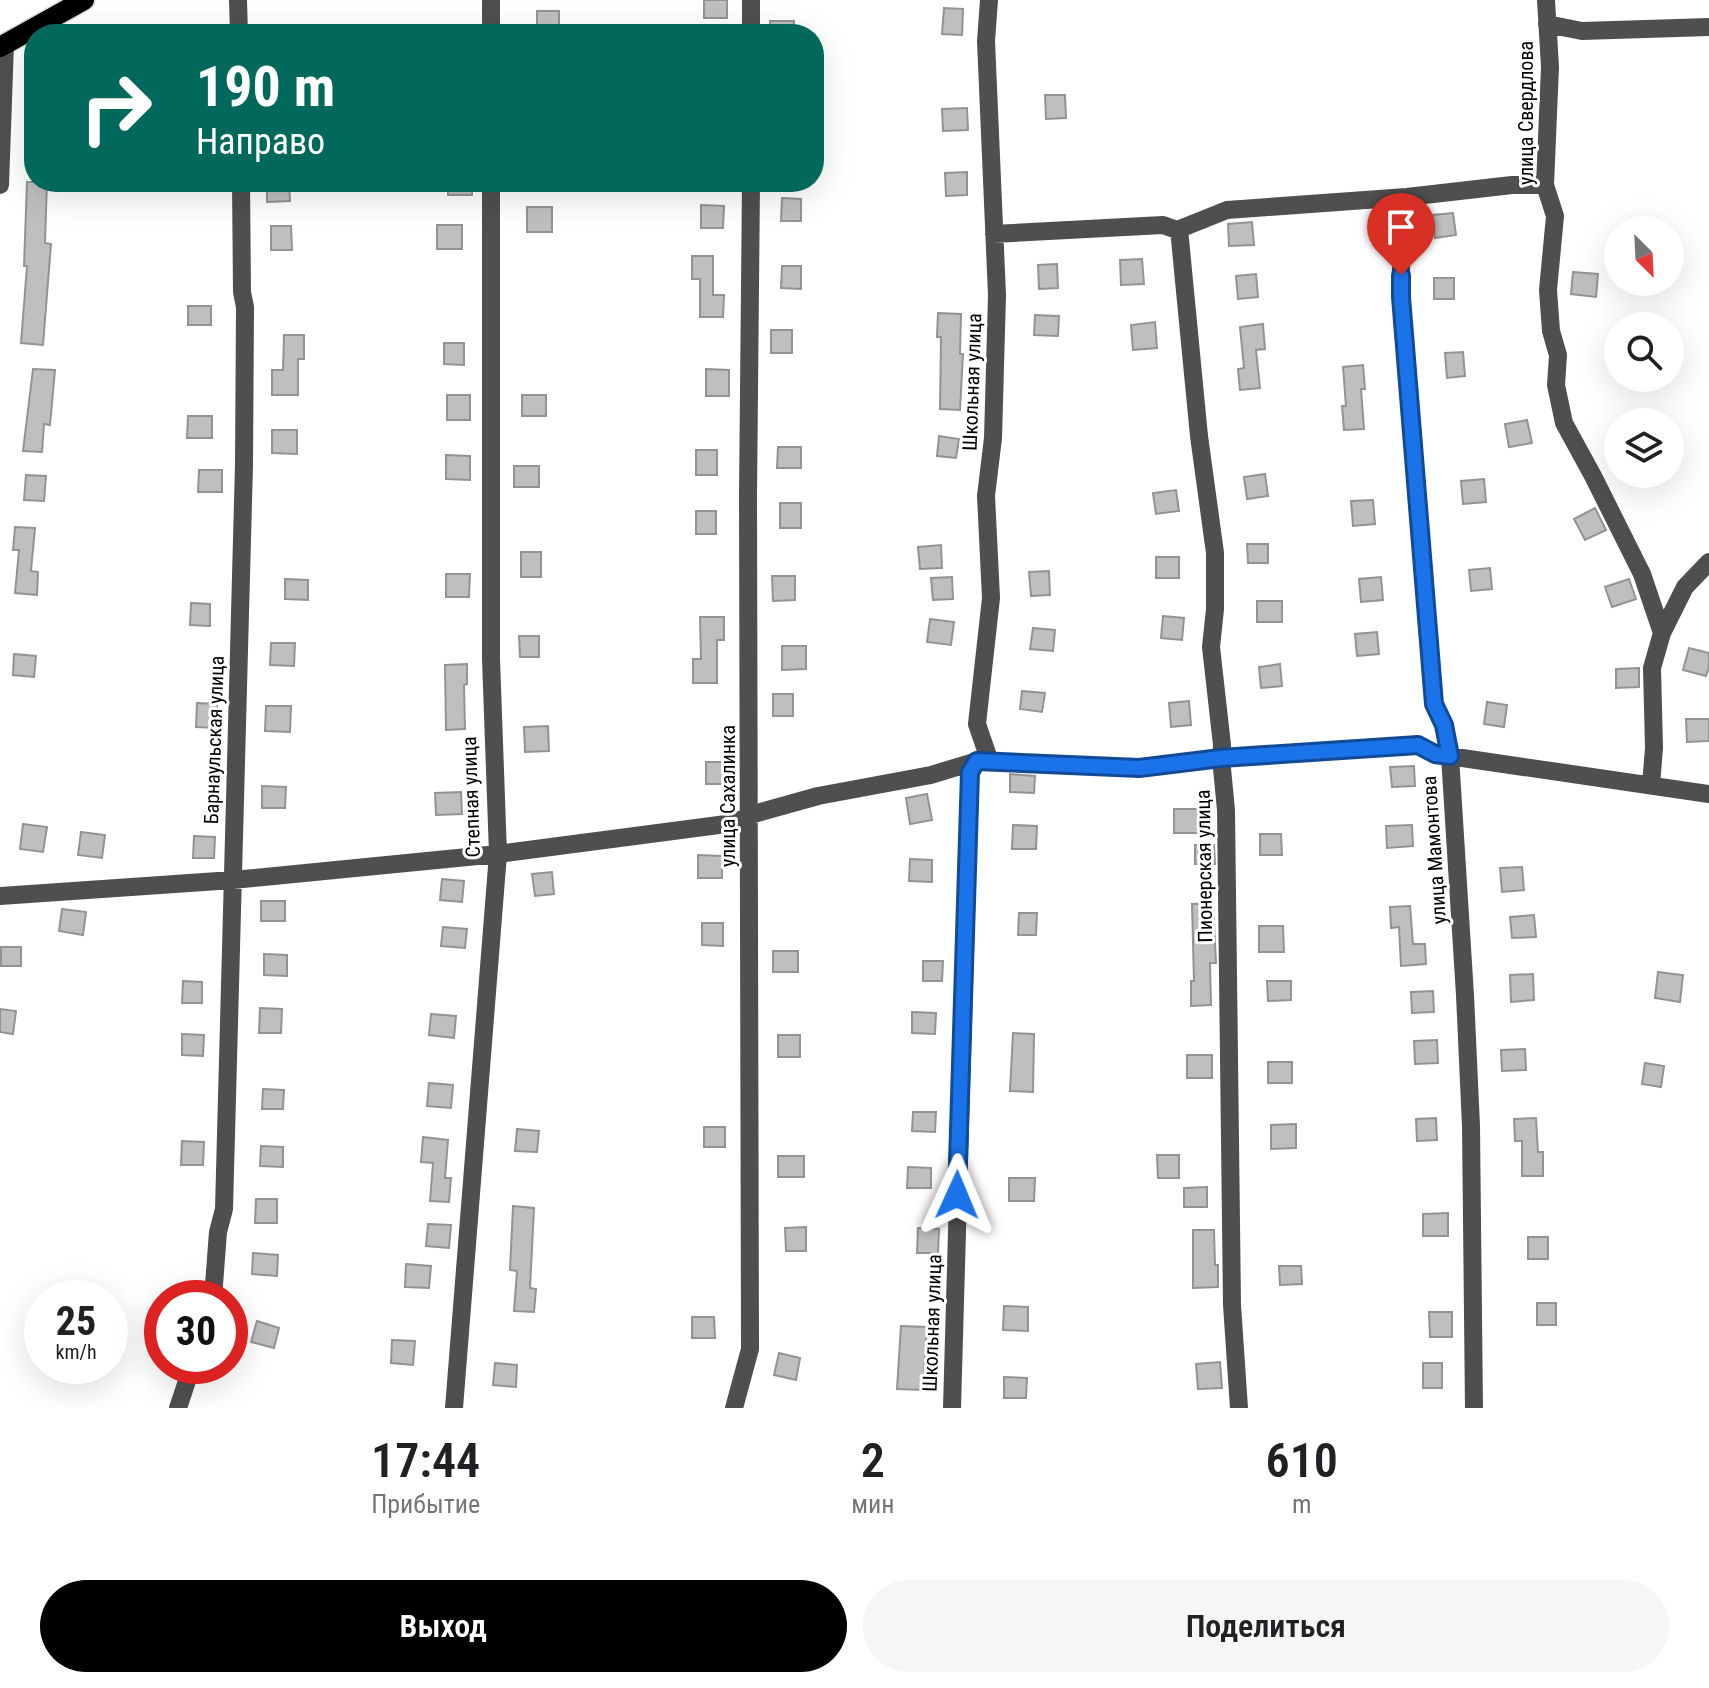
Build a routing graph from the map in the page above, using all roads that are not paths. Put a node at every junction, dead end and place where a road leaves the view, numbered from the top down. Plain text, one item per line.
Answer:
1 (84, 0) edge
2 (238, 0) edge
3 (491, 0) edge
4 (751, 0) edge
5 (989, 0) edge
6 (1546, 0) edge
7 (41, 24) edge
8 (239, 24) edge
9 (491, 24) edge
10 (751, 24) edge
11 (1547, 24) junction
12 (1709, 27) edge
13 (24, 33) edge
14 (3, 45) edge
15 (0, 185) edge
16 (1545, 185) junction
17 (241, 192) edge
18 (491, 192) edge
19 (751, 192) edge
20 (1407, 197) junction
21 (1179, 229) junction
22 (994, 234) junction
23 (1709, 562) edge
24 (1662, 633) junction
25 (1450, 756) junction
26 (1221, 758) junction
27 (984, 761) junction
28 (1651, 785) junction
29 (1709, 794) edge
30 (750, 815) junction
31 (498, 854) junction
32 (233, 880) junction
33 (0, 896) edge
34 (214, 1280) edge
35 (186, 1384) edge
36 (178, 1408) edge
37 (454, 1408) edge
38 (734, 1408) edge
39 (952, 1408) edge
40 (1239, 1408) edge
41 (1474, 1408) edge

1 - 7 main road
2 - 8 street
3 - 9 street
4 - 10 street
5 - 22 street, Школьная улица
6 - 11 street, улица Свердлова
11 - 12 street
11 - 16 street, улица Свердлова
13 - 14 main road
14 - 15 street
16 - 20 street
16 - 24 street, улица Свердлова
17 - 32 street, Барнаульская улица
18 - 31 street, Степная улица
19 - 30 street, улица Сахалинка
20 - 21 street
20 - 25 street, улица Мамонтова
21 - 22 street
21 - 26 street, Пионерская улица
22 - 27 street, Школьная улица
23 - 24 street
24 - 28 street
25 - 26 street
25 - 28 street
25 - 41 street, улица Мамонтова
26 - 27 street
26 - 40 street, Пионерская улица
27 - 30 street
27 - 39 street, Школьная улица
28 - 29 street
30 - 31 street
30 - 38 street, улица Сахалинка
31 - 32 street
31 - 37 street, Степная улица
32 - 33 street
32 - 34 street, Барнаульская улица
35 - 36 street

